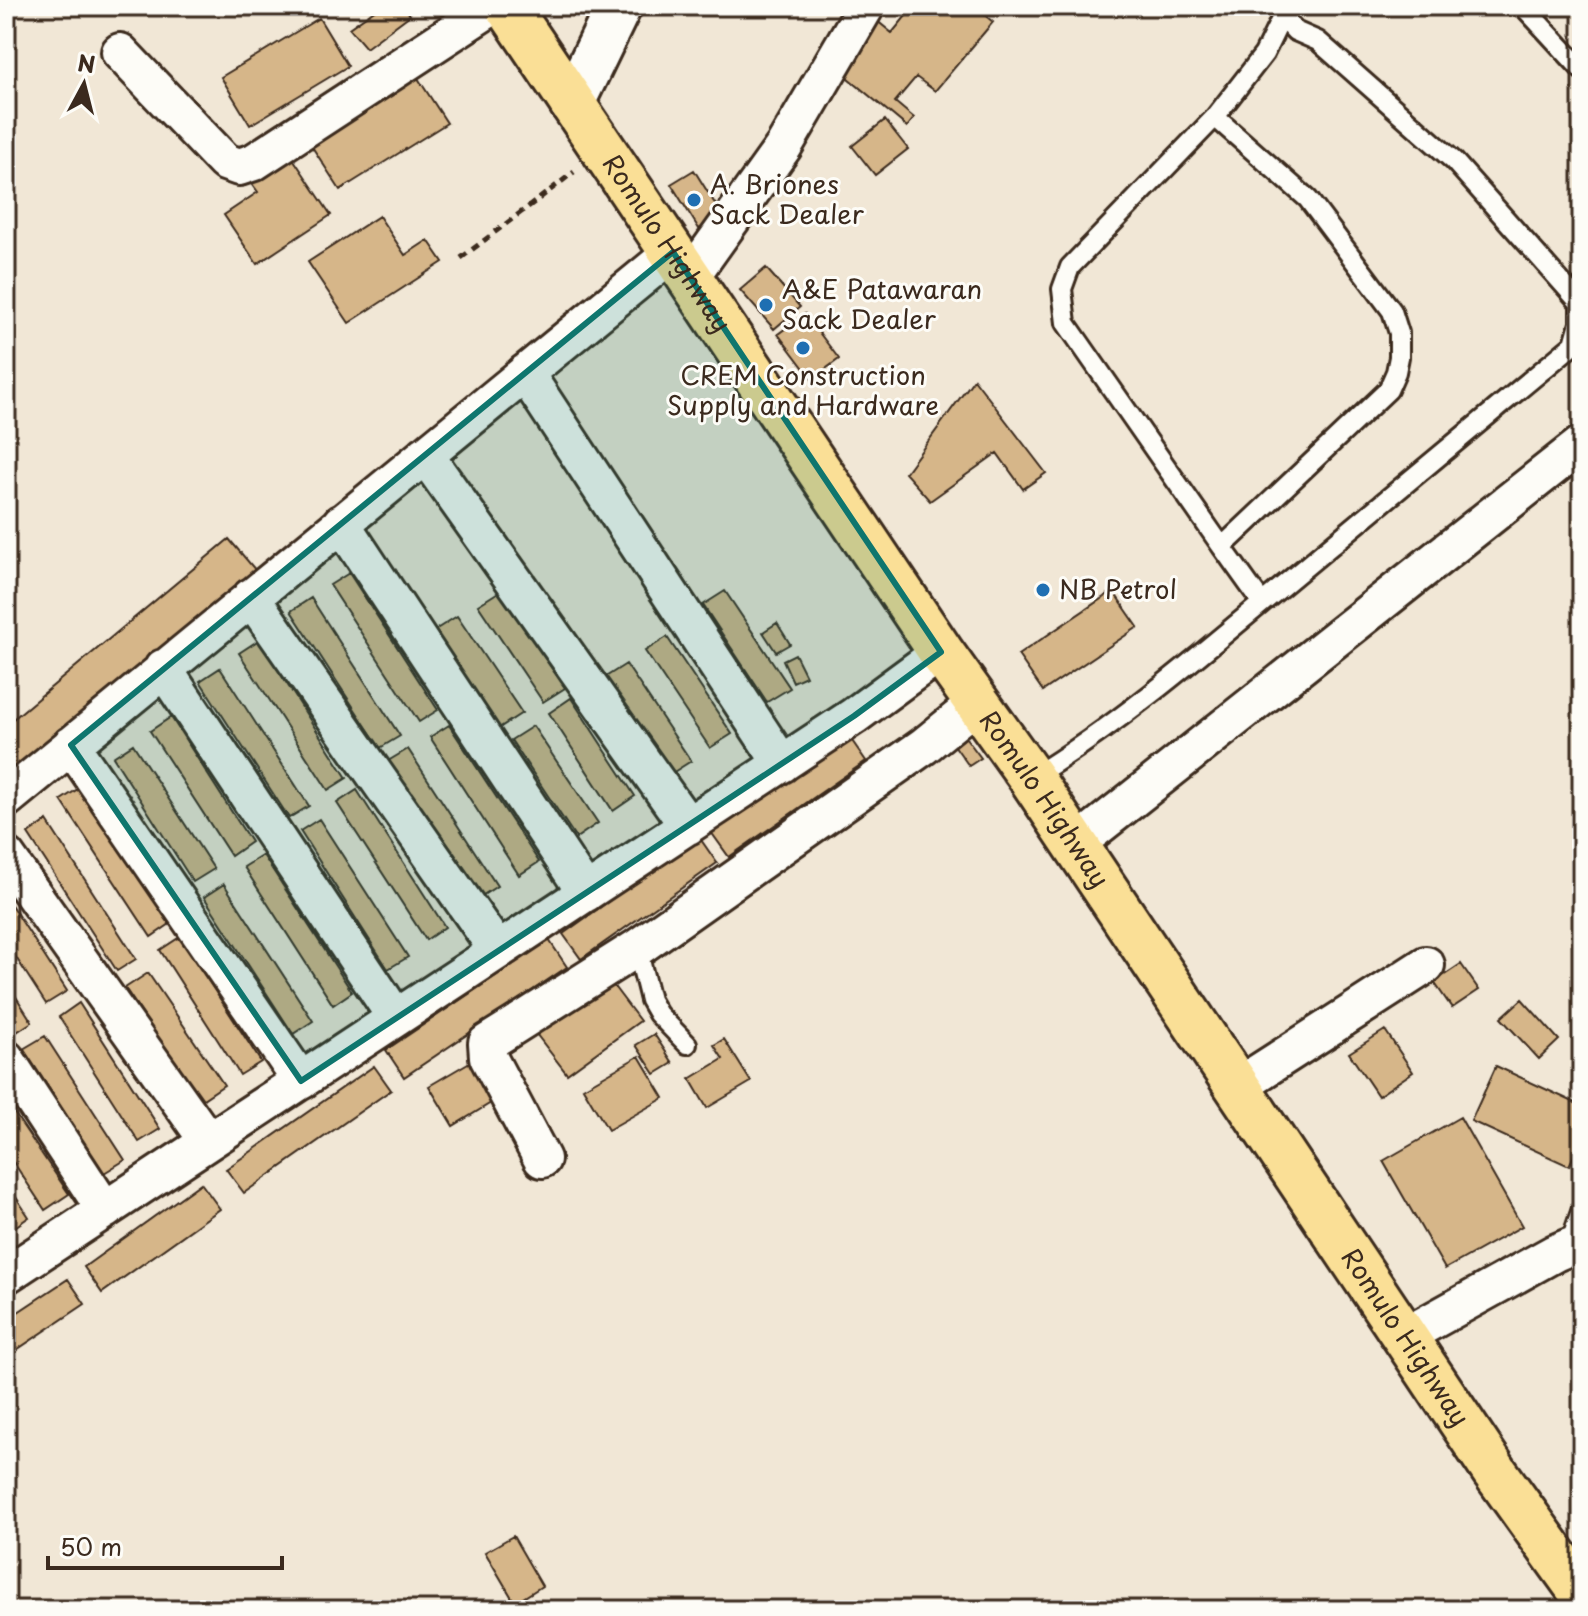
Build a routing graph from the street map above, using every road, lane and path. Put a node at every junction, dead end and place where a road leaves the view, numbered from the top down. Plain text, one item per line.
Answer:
1 (493, 6) edge
2 (507, 6) edge
3 (619, 6) edge
4 (866, 6) edge
5 (1523, 6) edge
6 (1285, 12) edge
7 (120, 52) dead end
8 (1582, 70) edge
9 (572, 103) junction
10 (1215, 117) junction
11 (604, 150) junction
12 (461, 258) dead end
13 (682, 264) junction
14 (525, 373) junction
15 (1582, 444) edge
16 (425, 455) junction
17 (341, 523) junction
18 (1222, 547) junction
19 (251, 597) junction
20 (1262, 603) junction
21 (941, 652) junction
22 (163, 668) junction
23 (977, 703) junction
24 (71, 745) junction
25 (782, 764) junction
26 (1031, 778) junction
27 (6, 799) edge
28 (688, 826) junction
29 (1075, 845) junction
30 (6, 856) edge
31 (586, 893) junction
32 (637, 948) junction
33 (498, 951) junction
34 (1426, 965) dead end
35 (396, 1018) junction
36 (687, 1044) dead end
37 (6, 1059) edge
38 (301, 1081) junction
39 (1238, 1086) junction
40 (208, 1141) junction
41 (542, 1159) dead end
42 (1582, 1209) edge
43 (105, 1210) junction
44 (1576, 1247) edge
45 (8, 1270) edge
46 (1405, 1336) junction
47 (1582, 1593) edge

1 - 7 street
2 - 9 highway, Romulo Highway
3 - 9 street
4 - 13 street
5 - 8 lane
6 - 10 lane
6 - 20 lane
9 - 11 highway, Romulo Highway
10 - 18 lane
10 - 18 lane
11 - 12 path
11 - 13 highway, Romulo Highway
13 - 14 street
13 - 21 highway, Romulo Highway
14 - 16 street
14 - 25 street
15 - 29 street
16 - 17 street
16 - 28 street
17 - 19 street
17 - 31 street
18 - 20 lane
19 - 22 street
19 - 33 street
20 - 26 lane
21 - 23 highway, Romulo Highway
21 - 25 street
22 - 24 street
22 - 35 street
23 - 26 highway, Romulo Highway
23 - 32 street
24 - 27 street
24 - 38 street
25 - 28 street
26 - 29 highway, Romulo Highway
28 - 31 street
29 - 39 highway, Romulo Highway
30 - 40 street
31 - 33 street
32 - 36 lane
32 - 41 street
33 - 35 street
34 - 39 street
35 - 38 street
37 - 43 street
38 - 40 street
39 - 46 highway, Romulo Highway
40 - 43 street
42 - 44 lane
43 - 45 street
44 - 46 street
46 - 47 highway, Romulo Highway

